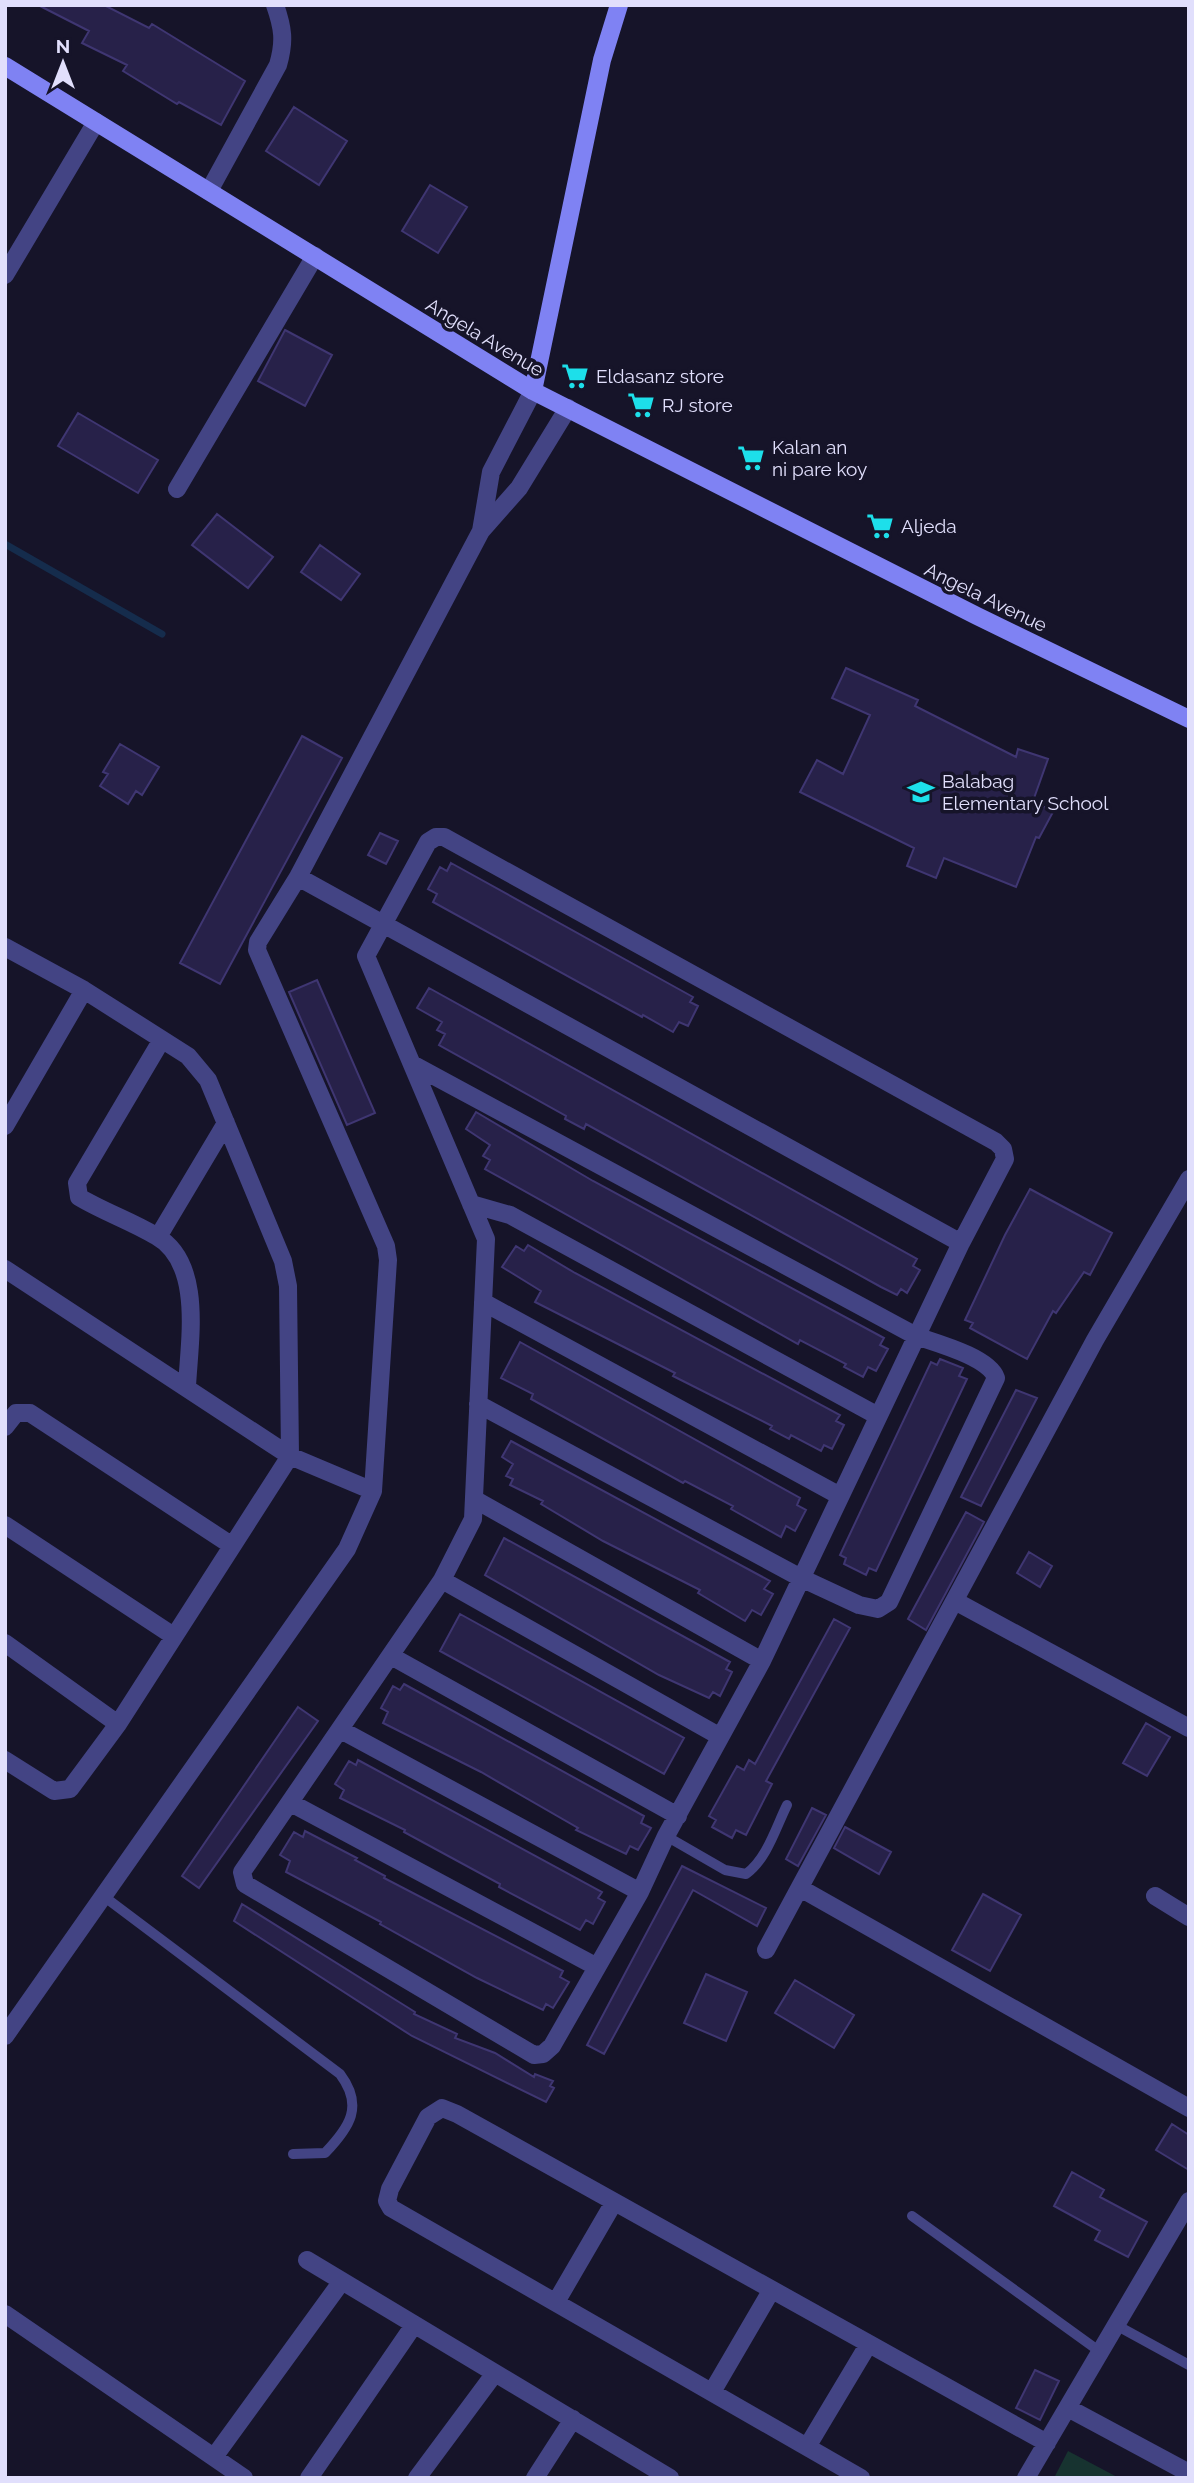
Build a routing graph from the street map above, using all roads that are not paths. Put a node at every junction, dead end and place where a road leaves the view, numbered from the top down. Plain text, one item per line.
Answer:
1 (275, 5) edge
2 (619, 5) edge
3 (5, 66) edge
4 (96, 122) junction
5 (209, 191) junction
6 (315, 256) junction
7 (5, 275) edge
8 (533, 391) junction
9 (568, 408) junction
10 (177, 489) dead end
11 (481, 531) junction
12 (1189, 719) edge
13 (298, 877) junction
14 (384, 925) junction
15 (5, 947) edge
16 (83, 990) junction
17 (161, 1041) junction
18 (412, 1064) junction
19 (226, 1123) junction
20 (5, 1126) edge
21 (1189, 1179) edge
22 (471, 1204) junction
23 (158, 1237) junction
24 (961, 1243) junction
25 (5, 1269) edge
26 (483, 1302) junction
27 (916, 1336) junction
28 (187, 1387) junction
29 (478, 1404) junction
30 (878, 1416) junction
31 (5, 1427) edge
32 (290, 1456) junction
33 (373, 1491) junction
34 (840, 1496) junction
35 (474, 1499) junction
36 (5, 1525) edge
37 (231, 1545) junction
38 (801, 1578) junction
39 (442, 1580) junction
40 (955, 1601) junction
41 (172, 1636) junction
42 (5, 1643) edge
43 (391, 1656) junction
44 (762, 1661) junction
45 (118, 1724) junction
46 (1189, 1728) edge
47 (341, 1730) junction
48 (719, 1735) junction
49 (5, 1760) edge
50 (291, 1803) junction
51 (787, 1805) dead end
52 (678, 1816) junction
53 (666, 1836) junction
54 (800, 1888) junction
55 (640, 1892) junction
56 (102, 1895) junction
57 (1154, 1896) dead end
58 (1189, 1917) edge
59 (766, 1950) dead end
60 (597, 1967) junction
61 (5, 2036) edge
62 (1189, 2108) edge
63 (293, 2154) dead end
64 (1189, 2201) edge
65 (613, 2204) junction
66 (912, 2217) dead end
67 (307, 2260) dead end
68 (342, 2281) junction
69 (771, 2291) junction
70 (555, 2302) junction
71 (5, 2314) edge
72 (414, 2325) junction
73 (1116, 2325) junction
74 (869, 2344) junction
75 (1099, 2351) junction
76 (1189, 2365) edge
77 (495, 2372) junction
78 (712, 2392) junction
79 (1068, 2408) junction
80 (573, 2419) junction
81 (1047, 2443) junction
82 (807, 2446) junction
83 (214, 2457) junction
84 (651, 2473) edge
85 (1189, 2473) edge
86 (244, 2478) edge
87 (309, 2478) edge
88 (417, 2478) edge
89 (535, 2478) edge
90 (670, 2478) edge
91 (861, 2478) edge
92 (1026, 2478) edge

1 - 5 street
2 - 8 main road
3 - 4 main road, Angela Avenue
4 - 5 main road, Angela Avenue
4 - 7 street
5 - 6 main road, Angela Avenue
6 - 8 main road, Angela Avenue
6 - 10 street
8 - 9 main road, Angela Avenue
8 - 11 street
9 - 11 street
9 - 12 main road, Angela Avenue
11 - 13 street
13 - 14 street
13 - 33 street
14 - 18 street
14 - 24 street
14 - 24 street
15 - 16 street
16 - 17 street
16 - 20 street
17 - 19 street
17 - 23 street
18 - 22 street
18 - 27 street
19 - 23 street
19 - 32 street
21 - 40 street
22 - 26 street
22 - 30 street
23 - 28 street
24 - 27 street
25 - 28 street
26 - 29 street
26 - 34 street
27 - 30 street
27 - 38 street
28 - 32 street
29 - 35 street
29 - 38 street
30 - 34 street
31 - 37 street
32 - 33 street
32 - 37 street
33 - 56 street
34 - 38 street
35 - 39 street
35 - 44 street
36 - 41 street
37 - 41 street
38 - 44 street
39 - 43 street
39 - 48 street
40 - 46 street
40 - 54 street
41 - 45 street
42 - 45 street
43 - 47 street
43 - 52 street
44 - 48 street
45 - 49 street
47 - 50 street
47 - 55 street
48 - 52 street
50 - 60 street
50 - 60 street
51 - 53 lane
52 - 53 street
53 - 55 street
54 - 59 street
54 - 62 street
55 - 60 street
56 - 61 street
56 - 63 lane
57 - 58 street
64 - 73 street
65 - 69 street
65 - 70 street
65 - 70 street
66 - 75 lane
67 - 68 street
68 - 72 street
68 - 83 street
69 - 74 street
69 - 78 street
70 - 78 street
71 - 83 street
72 - 77 street
72 - 87 street
73 - 75 street
73 - 76 lane
74 - 81 street
74 - 82 street
75 - 79 street
77 - 80 street
77 - 88 street
78 - 82 street
79 - 81 street
79 - 85 street
80 - 84 street
80 - 89 street
81 - 92 street
82 - 91 street
83 - 86 street
84 - 90 street

